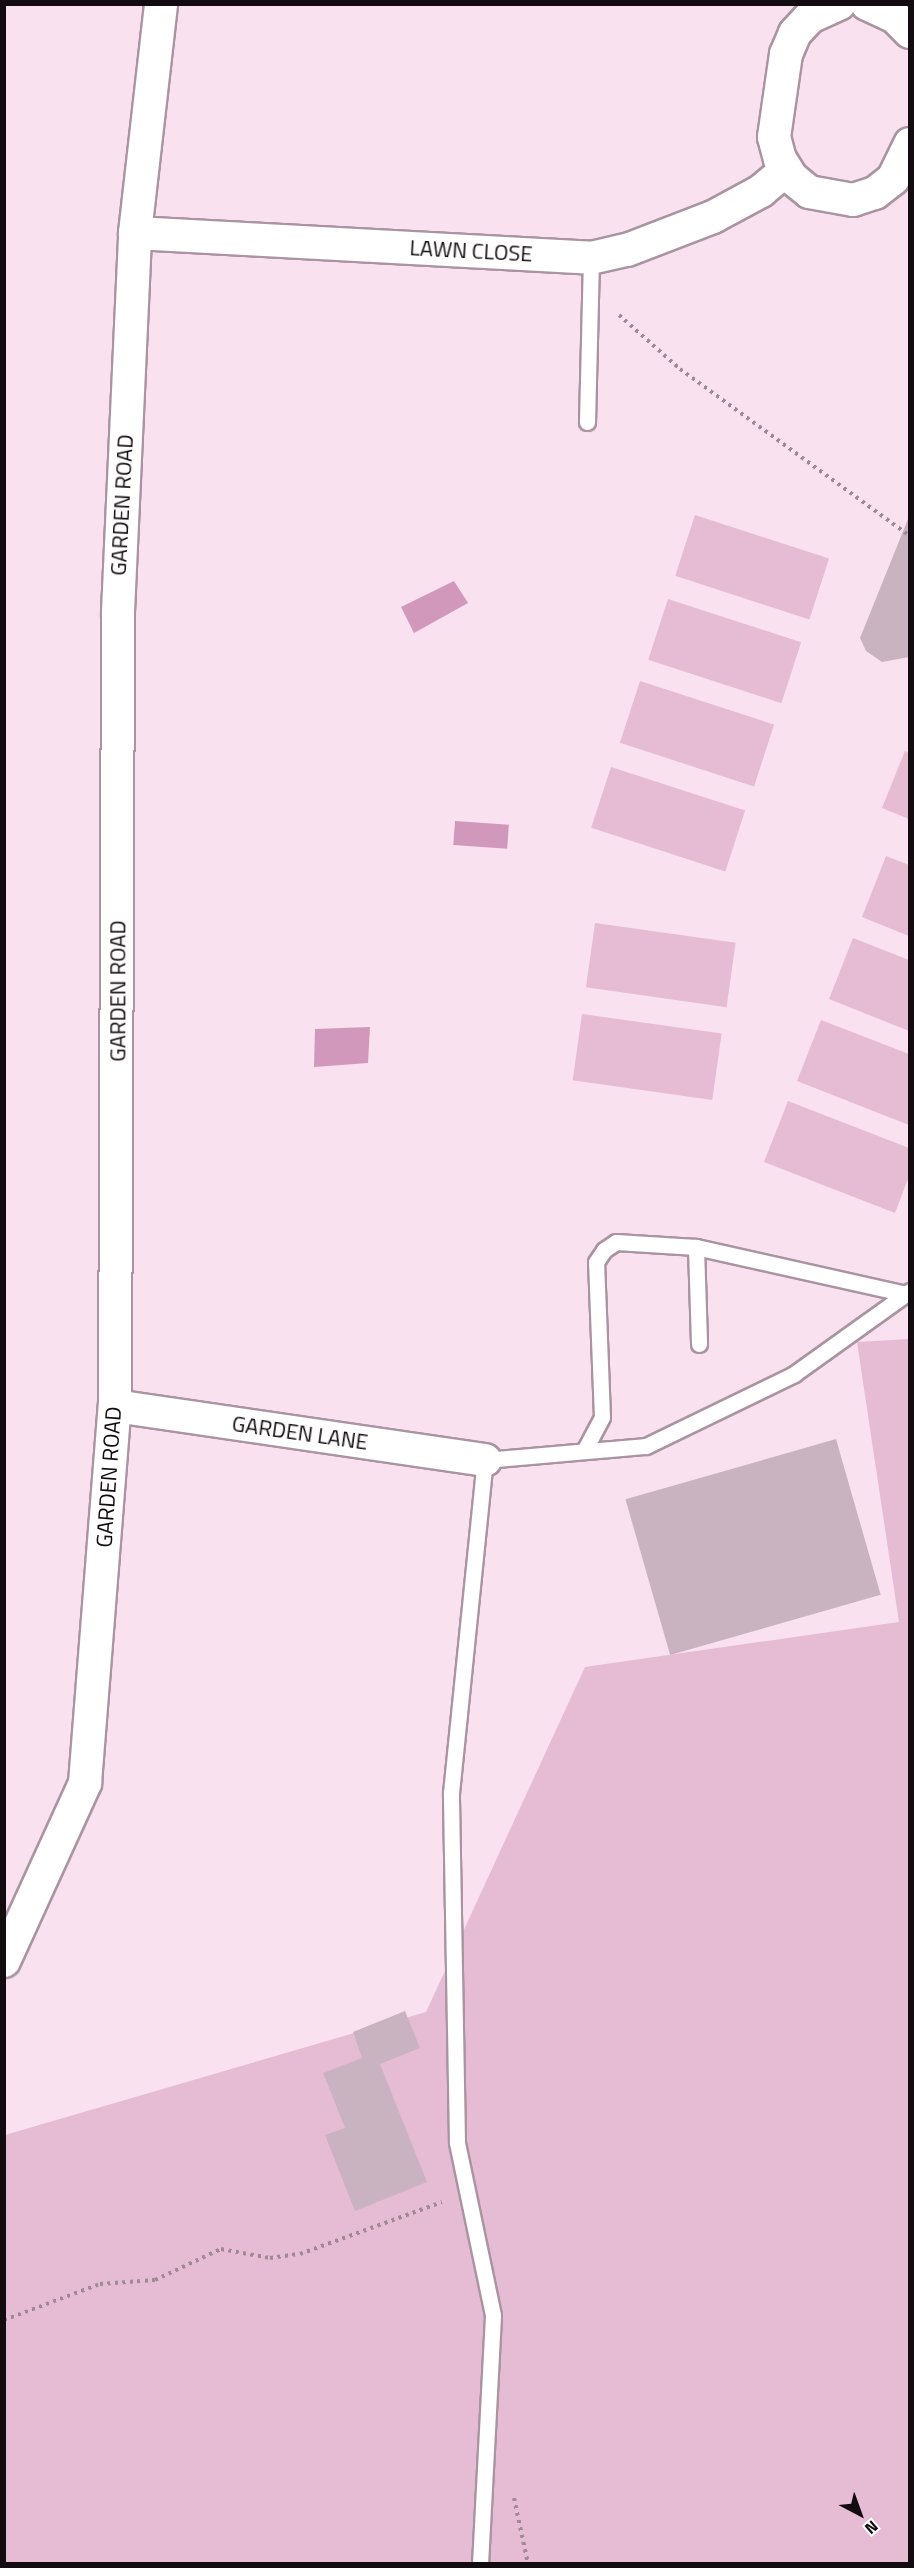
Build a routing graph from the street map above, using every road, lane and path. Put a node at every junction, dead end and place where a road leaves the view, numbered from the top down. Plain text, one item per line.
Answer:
1 (161, 4) edge
2 (839, 4) edge
3 (867, 4) edge
4 (909, 32) edge
5 (909, 144) edge
6 (786, 170) junction
7 (135, 233) junction
8 (591, 258) junction
9 (590, 290) junction
10 (587, 422) dead end
11 (909, 536) edge
12 (696, 1247) junction
13 (908, 1292) edge
14 (699, 1344) dead end
15 (115, 1406) junction
16 (584, 1451) junction
17 (485, 1460) junction
18 (4, 1961) edge
19 (467, 2191) junction
20 (4, 2320) edge
21 (480, 2564) edge

1 - 7 street, GARDEN ROAD
2 - 6 street
3 - 4 street
5 - 6 street
6 - 8 street, LAWN CLOSE
7 - 8 street, LAWN CLOSE
7 - 15 street, GARDEN ROAD
8 - 9 lane
9 - 10 lane
9 - 11 path
12 - 13 lane
12 - 14 lane
12 - 16 lane
13 - 16 lane
15 - 17 street, GARDEN LANE
15 - 18 street, GARDEN ROAD
16 - 17 lane
17 - 19 lane
19 - 20 path
19 - 21 lane

